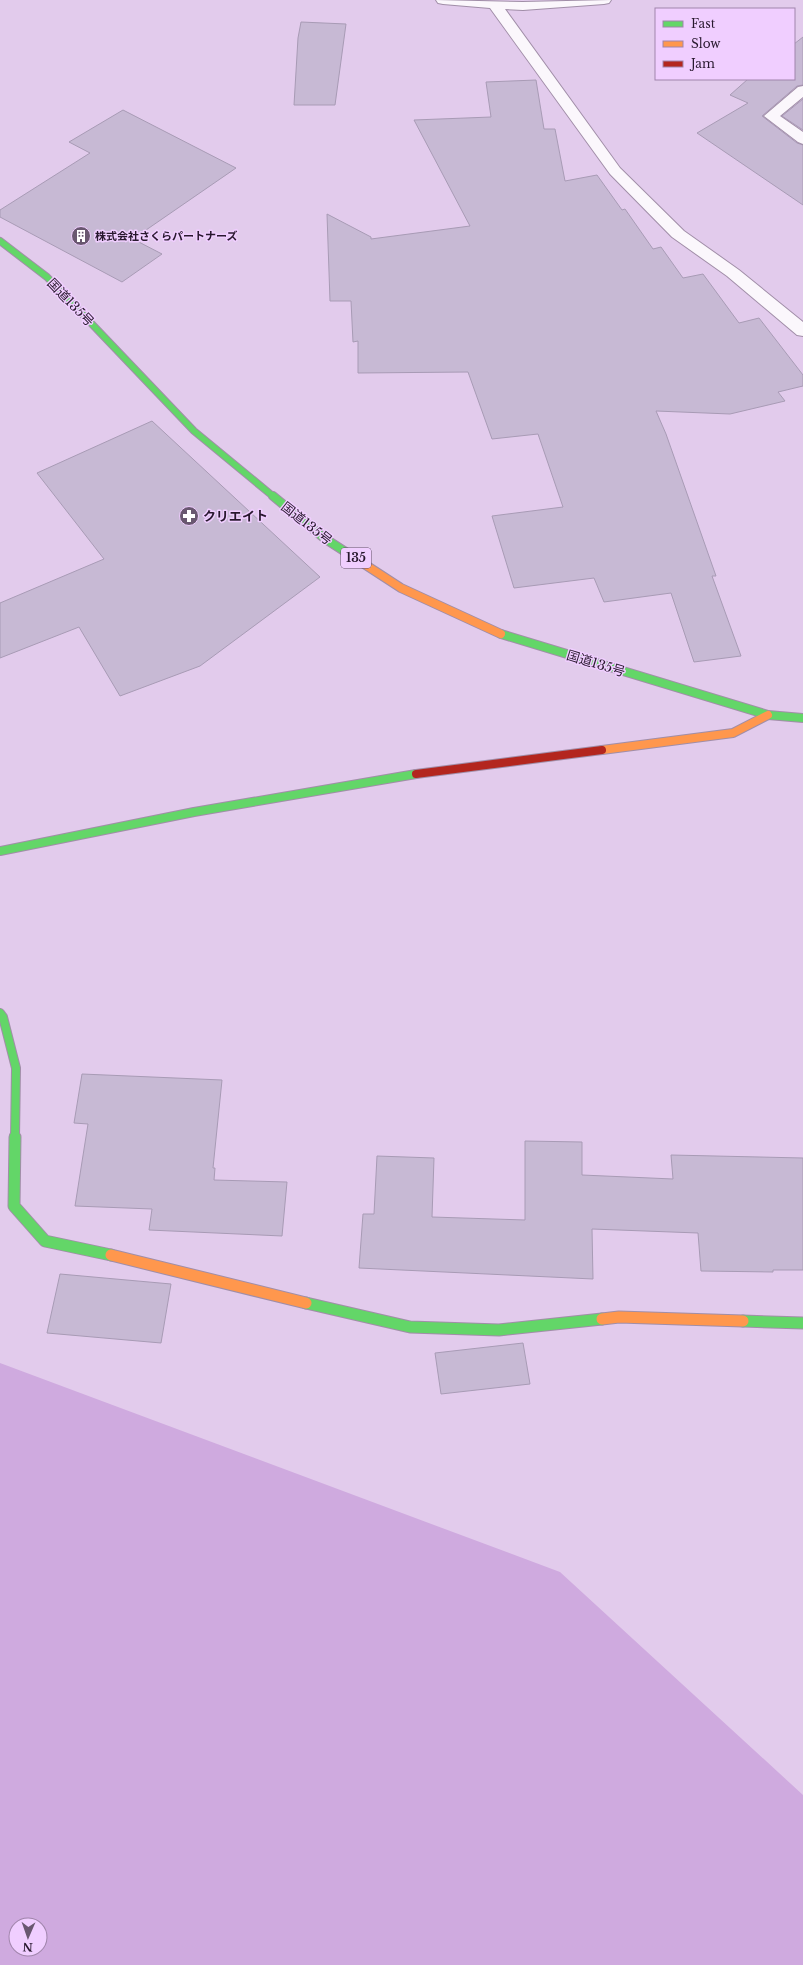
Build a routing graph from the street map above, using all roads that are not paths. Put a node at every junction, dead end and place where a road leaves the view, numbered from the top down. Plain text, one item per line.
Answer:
1 (443, 0) edge
2 (604, 0) edge
3 (494, 4) junction
4 (803, 90) edge
5 (803, 140) edge
6 (0, 241) edge
7 (803, 331) edge
8 (768, 715) junction
9 (803, 718) edge
10 (0, 851) edge
11 (0, 1013) edge
12 (803, 1323) edge

1 - 3 street
2 - 3 street
3 - 7 street
4 - 5 street
6 - 8 main road, 国道135号 / 135
8 - 9 main road, 国道135号 / 135
8 - 10 main road
11 - 12 main road

